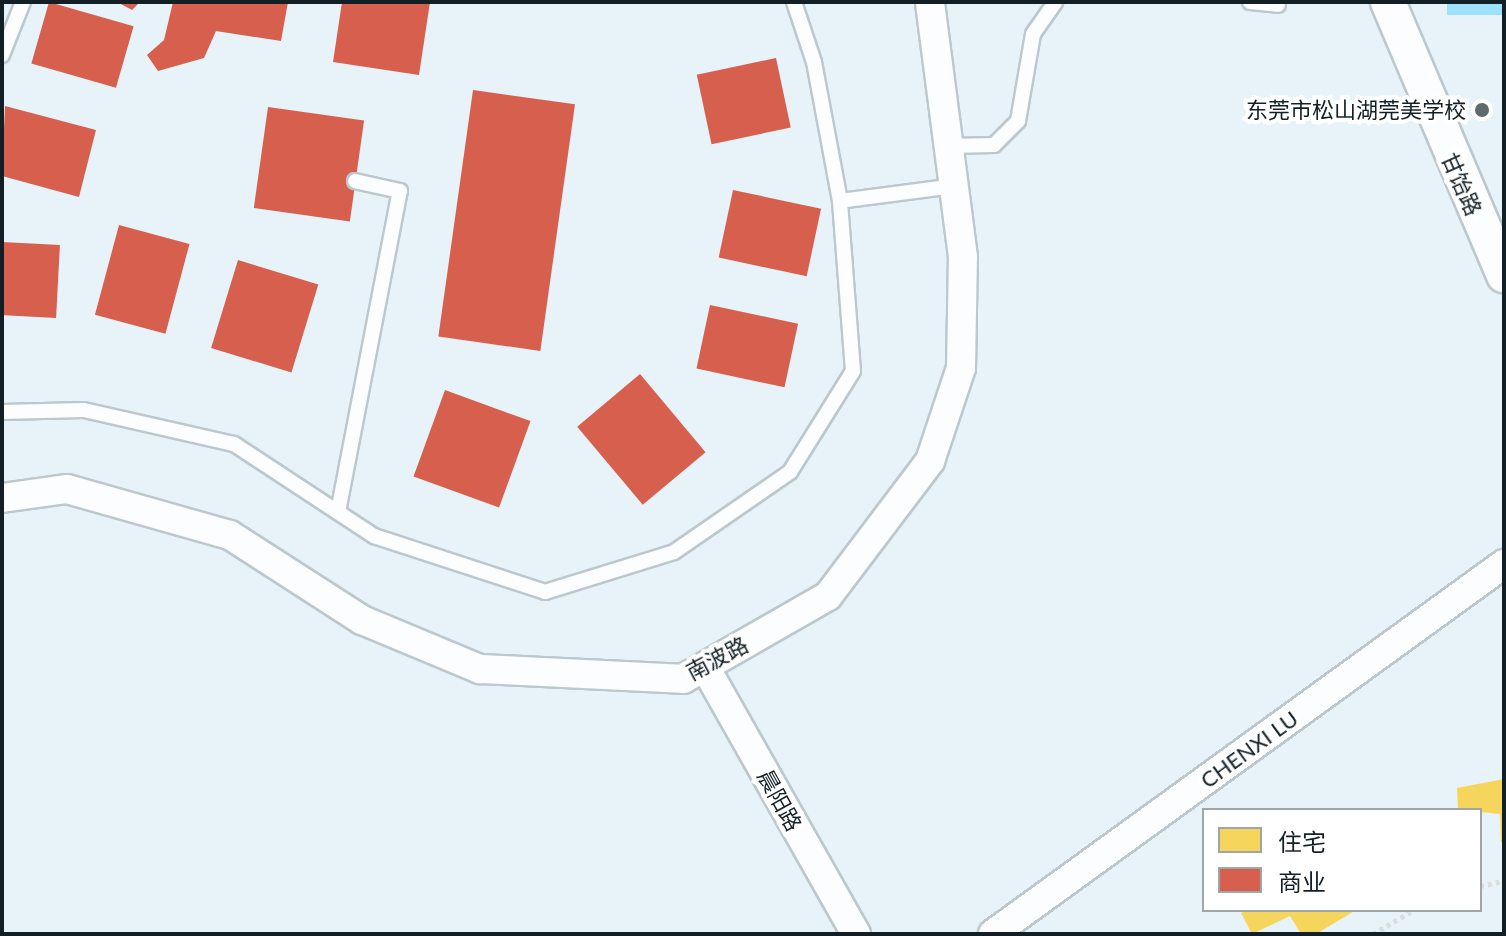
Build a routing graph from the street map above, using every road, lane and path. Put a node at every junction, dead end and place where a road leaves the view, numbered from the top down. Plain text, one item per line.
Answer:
1 (23, 2) edge
2 (794, 2) edge
3 (930, 2) edge
4 (1055, 2) edge
5 (1250, 2) edge
6 (1388, 2) edge
7 (1278, 5) dead end
8 (2, 55) edge
9 (948, 146) junction
10 (355, 181) dead end
11 (954, 186) junction
12 (840, 201) junction
13 (1504, 275) edge
14 (2, 412) edge
15 (2, 498) edge
16 (338, 512) junction
17 (1504, 564) edge
18 (705, 667) junction
19 (1504, 881) edge
20 (1482, 886) edge
21 (1411, 912) edge
22 (856, 934) edge
23 (993, 934) edge
24 (1373, 934) edge

1 - 8 lane
2 - 12 lane
3 - 9 street, 南波路
4 - 9 lane
5 - 7 lane
6 - 13 street, 甘饴路
9 - 11 street, 南波路
10 - 16 lane
11 - 12 lane
11 - 18 street, 南波路
12 - 16 lane
14 - 16 lane
15 - 18 street, 南波路
17 - 23 street, CHENXI LU
18 - 22 street, 晨阳路
19 - 20 path
21 - 24 path

